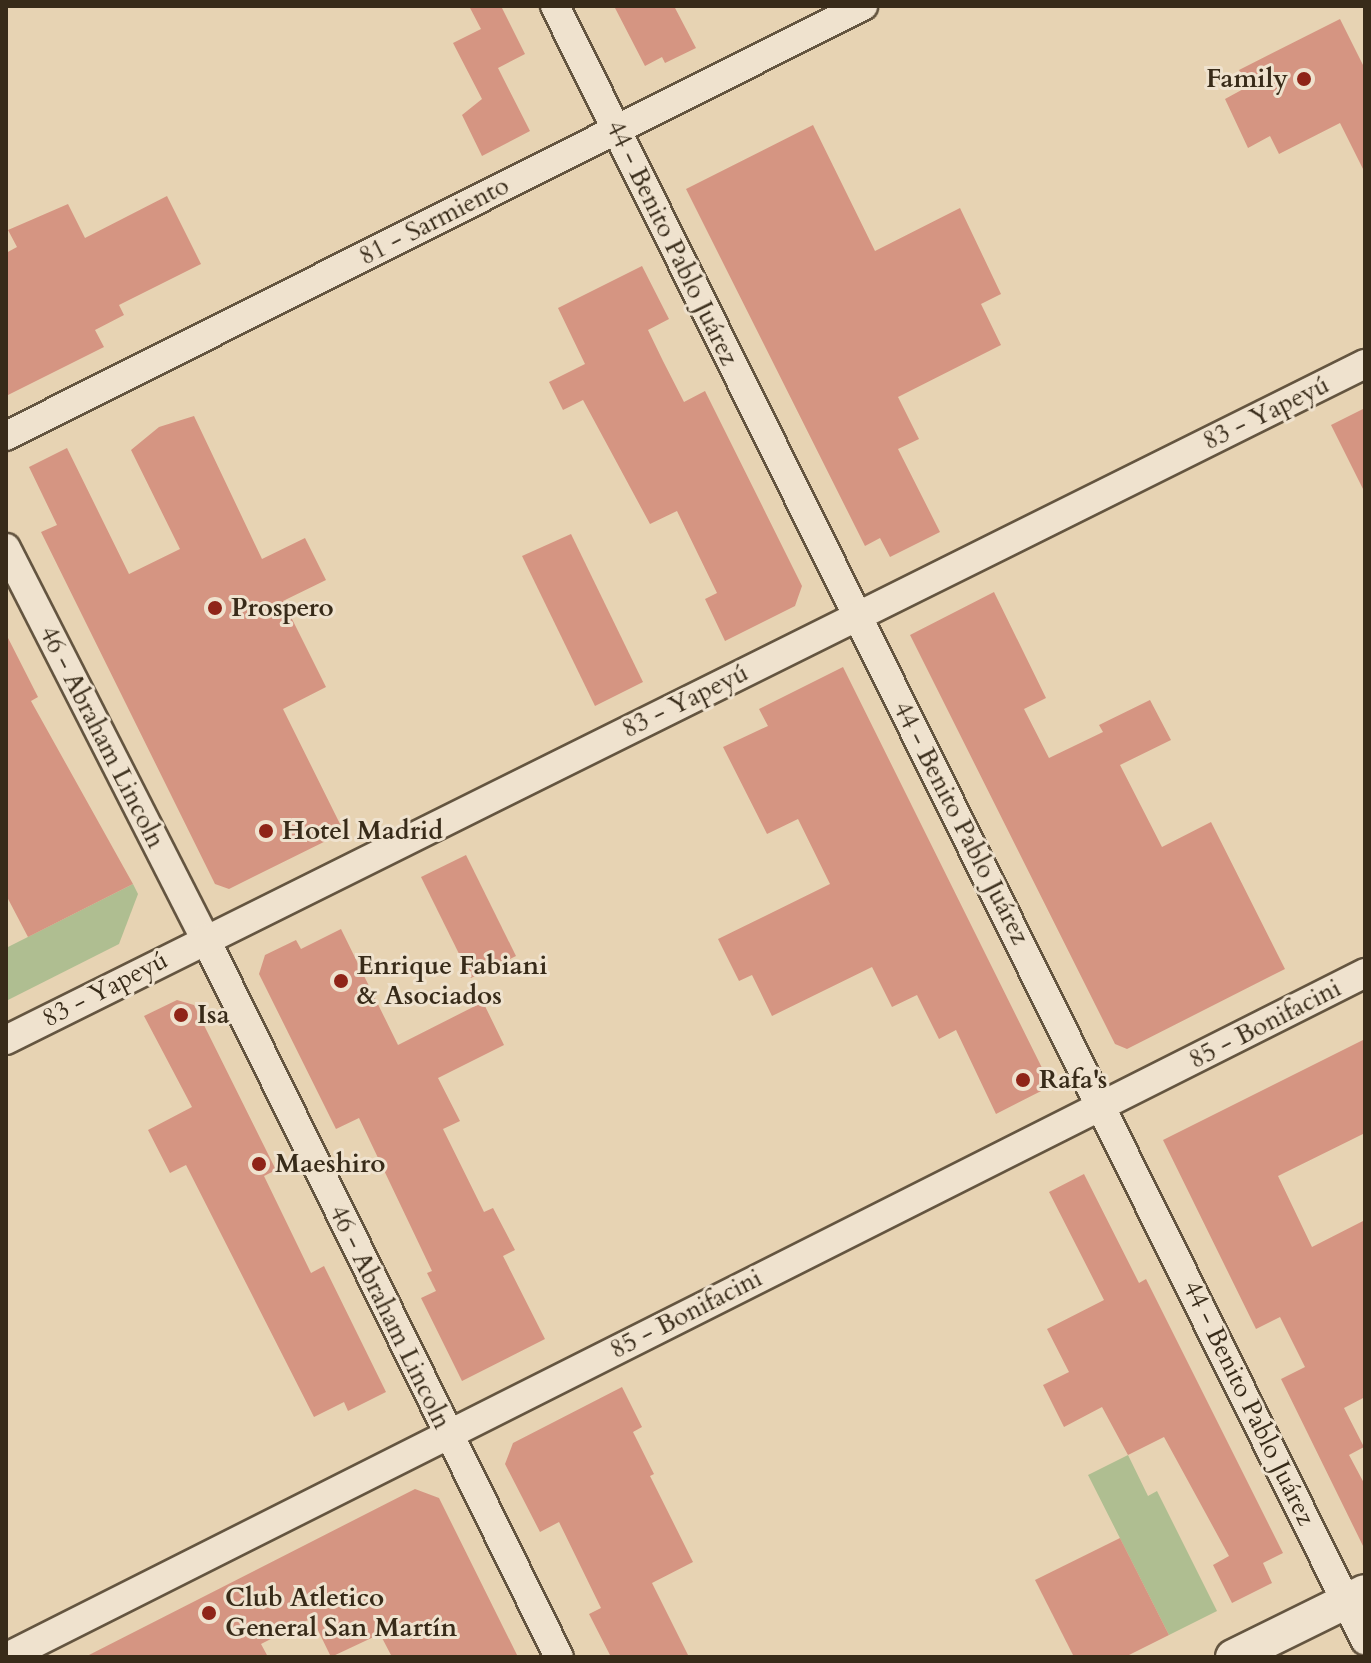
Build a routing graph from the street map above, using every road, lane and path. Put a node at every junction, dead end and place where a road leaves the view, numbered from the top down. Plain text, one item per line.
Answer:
1 (555, 6) edge
2 (863, 6) edge
3 (616, 129) junction
4 (1365, 364) edge
5 (6, 436) edge
6 (6, 548) edge
7 (857, 616) junction
8 (205, 938) junction
9 (1365, 973) edge
10 (6, 1040) edge
11 (1103, 1106) junction
12 (447, 1433) junction
13 (1355, 1597) edge
14 (1365, 1640) edge
15 (7, 1657) edge
16 (559, 1657) edge
17 (1233, 1657) edge

1 - 3 street, 44 - Benito Pablo Juárez
2 - 3 street, 81 - Sarmiento
3 - 5 street, 81 - Sarmiento
3 - 7 street, 44 - Benito Pablo Juárez
4 - 7 street, 83 - Yapeyú
6 - 8 street, 46 - Abraham Lincoln
7 - 8 street, 83 - Yapeyú
7 - 11 street, 44 - Benito Pablo Juárez
8 - 10 street, 83 - Yapeyú
8 - 12 street, 46 - Abraham Lincoln
9 - 11 street, 85 - Bonifacini
11 - 12 street, 85 - Bonifacini
11 - 13 street, 44 - Benito Pablo Juárez
12 - 15 street, 85 - Bonifacini
12 - 16 street, 46 - Abraham Lincoln
13 - 14 street, 44 - Benito Pablo Juárez
13 - 17 street

